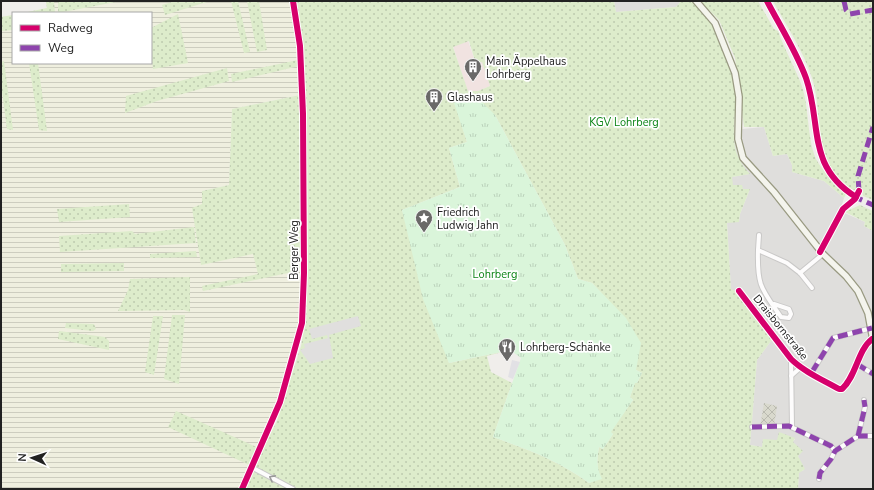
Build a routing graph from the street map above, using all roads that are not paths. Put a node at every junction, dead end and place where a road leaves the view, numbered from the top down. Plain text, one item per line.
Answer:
1 (293, 1) edge
2 (696, 1) edge
3 (859, 191) dead end
4 (759, 235) dead end
5 (758, 250) junction
6 (821, 253) junction
7 (800, 274) junction
8 (812, 288) dead end
9 (739, 291) dead end
10 (774, 304) dead end
11 (872, 335) edge
12 (791, 359) junction
13 (857, 364) junction
14 (800, 368) junction
15 (812, 372) junction
16 (873, 374) edge
17 (791, 376) junction
18 (864, 400) dead end
19 (752, 427) dead end
20 (792, 427) junction
21 (858, 436) junction
22 (873, 436) edge
23 (835, 451) junction
24 (251, 467) junction
25 (819, 479) dead end
26 (242, 489) edge
27 (293, 489) edge

1 - 24 street, Berger Weg
2 - 6 main road
3 - 6 street
4 - 5 street
5 - 7 street
5 - 10 street
6 - 7 street
6 - 11 main road
7 - 8 street
9 - 12 street, Draisbornstraße
11 - 13 street, Draisbornstraße
11 - 15 street
12 - 14 street, Draisbornstraße
12 - 17 street
13 - 15 street, Draisbornstraße
13 - 16 street
14 - 15 street, Draisbornstraße
14 - 17 street
17 - 20 street
18 - 21 street
19 - 20 street
20 - 23 street
21 - 22 street
21 - 23 street
23 - 25 street
24 - 26 street, Berger Weg
27 -> 24 street

